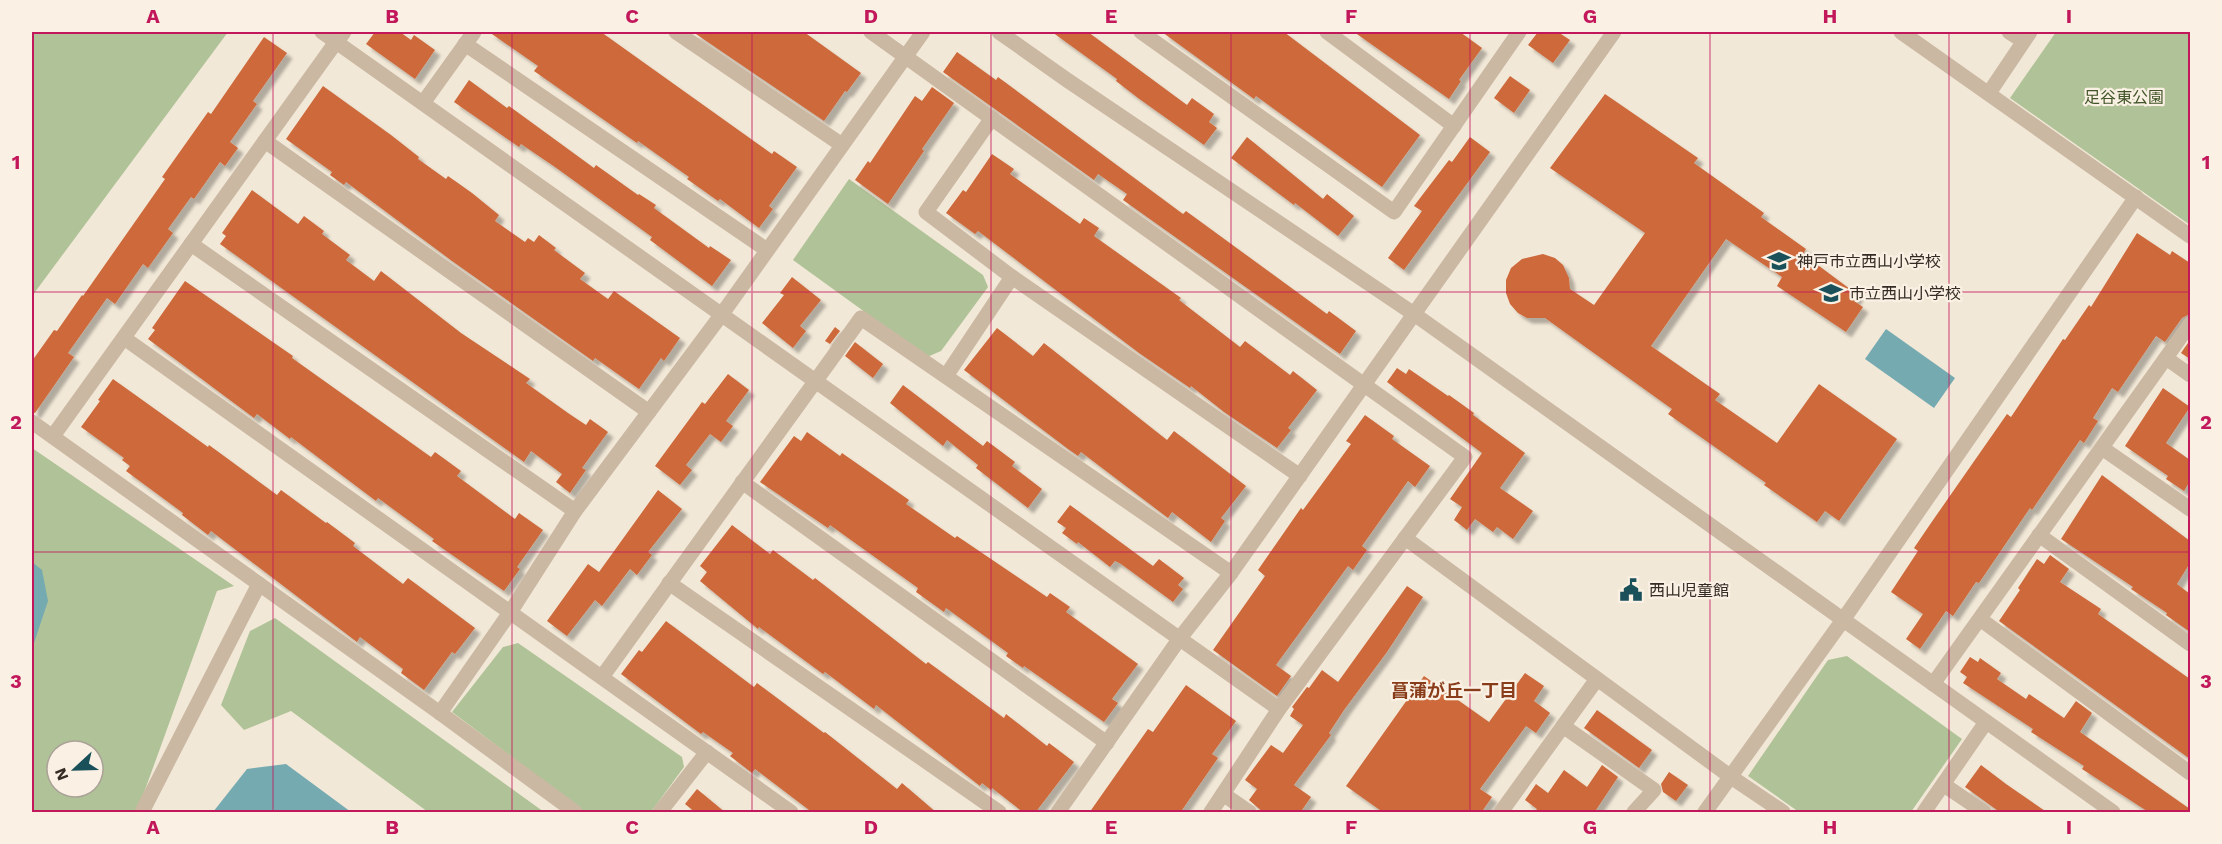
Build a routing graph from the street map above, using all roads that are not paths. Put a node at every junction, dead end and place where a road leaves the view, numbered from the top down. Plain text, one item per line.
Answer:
1 (322, 32) edge
2 (676, 32) edge
3 (871, 32) edge
4 (923, 32) edge
5 (999, 32) edge
6 (1141, 32) edge
7 (1327, 32) edge
8 (1519, 32) edge
9 (1614, 32) edge
10 (1901, 32) edge
11 (2009, 32) edge
12 (2026, 36) edge
13 (340, 37) edge
14 (470, 38) edge
15 (905, 56) junction
16 (1989, 93) junction
17 (423, 103) junction
18 (992, 118) junction
19 (1454, 126) junction
20 (265, 141) junction
21 (842, 145) junction
22 (2136, 197) junction
23 (2190, 236) edge
24 (191, 244) junction
25 (767, 250) junction
26 (1012, 277) junction
27 (722, 314) junction
28 (1414, 314) junction
29 (2190, 324) edge
30 (124, 338) junction
31 (2166, 358) junction
32 (2190, 375) edge
33 (945, 376) junction
34 (815, 380) junction
35 (1364, 384) junction
36 (649, 412) junction
37 (32, 422) edge
38 (53, 436) junction
39 (2102, 448) junction
40 (1300, 476) junction
41 (742, 482) junction
42 (2190, 509) edge
43 (575, 511) junction
44 (2040, 535) junction
45 (1405, 538) junction
46 (1230, 573) junction
47 (669, 583) junction
48 (259, 584) junction
49 (511, 611) junction
50 (1980, 619) junction
51 (1843, 620) junction
52 (1180, 638) junction
53 (2190, 644) edge
54 (602, 677) junction
55 (1597, 679) junction
56 (1933, 684) junction
57 (1279, 709) junction
58 (440, 713) junction
59 (1986, 722) junction
60 (1563, 726) junction
61 (1107, 743) junction
62 (707, 753) junction
63 (2190, 773) edge
64 (1731, 777) junction
65 (1944, 785) junction
66 (1223, 794) junction
67 (142, 813) edge
68 (575, 813) edge
69 (660, 813) edge
70 (792, 813) edge
71 (999, 813) edge
72 (1058, 813) edge
73 (1211, 813) edge
74 (1249, 813) edge
75 (1501, 813) edge
76 (1634, 813) edge
77 (1705, 813) edge
78 (1783, 813) edge
79 (1924, 813) edge
80 (1984, 813) edge
81 (2113, 813) edge

1 - 13 street
2 - 21 street
3 - 15 street
4 - 15 street
5 - 28 street
6 - 19 street
7 - 19 street
8 - 19 street
9 - 28 street
10 - 16 street
11 - 12 street
12 - 16 street
13 - 17 street
13 - 20 street
14 - 17 street
14 - 25 street
15 - 18 street
15 - 21 street
16 - 22 street
17 - 27 street
18 - 26 street
18 - 35 street
20 - 24 street
20 - 36 street
21 - 25 street
22 - 23 street
22 - 51 street
24 - 30 street
24 - 43 street
25 - 27 street
26 - 33 street
26 - 40 street
27 - 34 street
27 - 36 street
28 - 35 street
28 - 51 street
29 - 31 street
30 - 38 street
30 - 49 street
31 - 32 street
31 - 39 street
33 - 34 street
33 - 46 street
34 - 41 street
34 - 52 street
35 - 40 street
35 - 45 street
36 - 43 street
37 - 38 street
38 - 48 street
39 - 42 street
39 - 44 street
40 - 46 street
41 - 47 street
41 - 61 street
43 - 49 street
44 - 50 street
44 - 53 street
45 - 55 street
45 - 57 street
46 - 52 street
47 - 54 street
47 - 71 street
48 - 58 street
48 - 67 street
49 - 54 street
49 - 58 street
50 - 56 street
50 - 63 street
51 - 56 street
51 - 64 street
52 - 57 street
52 - 61 street
54 - 62 street
55 - 60 street
55 - 64 street
56 - 59 street
57 - 66 street
58 - 68 street
59 - 65 street
59 - 81 street
60 - 75 street
60 - 76 street
61 - 72 street
62 - 69 street
62 - 70 street
64 - 77 street
64 - 78 street
65 - 79 street
65 - 80 street
66 - 73 street
66 - 74 street

